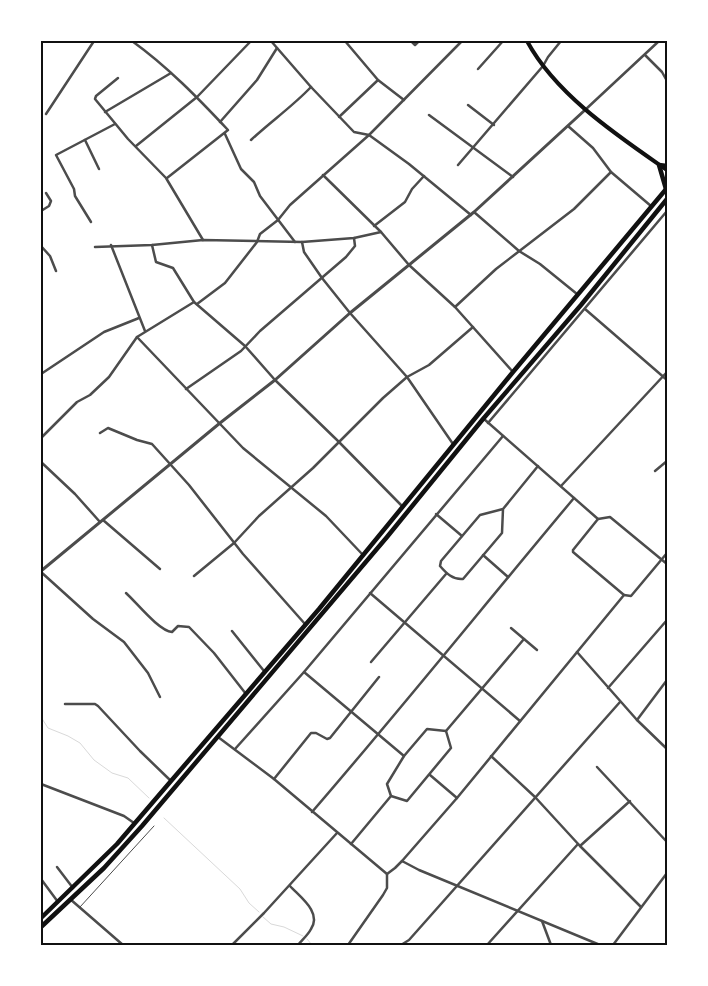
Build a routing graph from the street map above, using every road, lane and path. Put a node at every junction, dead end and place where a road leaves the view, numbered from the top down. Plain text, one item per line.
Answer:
1 (94, 41) edge
2 (132, 41) edge
3 (251, 41) edge
4 (271, 41) edge
5 (345, 41) edge
6 (411, 41) edge
7 (418, 41) edge
8 (462, 41) edge
9 (503, 41) edge
10 (527, 41) edge
11 (561, 41) edge
12 (658, 41) edge
13 (277, 48) junction
14 (644, 55) junction
15 (543, 66) junction
16 (478, 69) dead end
17 (171, 72) junction
18 (118, 78) dead end
19 (378, 80) junction
20 (667, 81) edge
21 (311, 87) junction
22 (197, 96) junction
23 (404, 100) junction
24 (468, 105) dead end
25 (585, 110) junction
26 (105, 112) junction
27 (46, 114) dead end
28 (429, 115) dead end
29 (339, 117) junction
30 (220, 122) junction
31 (115, 124) junction
32 (494, 124) junction
33 (568, 125) junction
34 (225, 134) junction
35 (368, 135) junction
36 (85, 140) junction
37 (250, 140) dead end
38 (136, 146) junction
39 (473, 146) junction
40 (458, 165) dead end
41 (660, 165) junction
42 (667, 166) edge
43 (100, 169) dead end
44 (667, 170) edge
45 (611, 172) junction
46 (323, 174) junction
47 (424, 176) junction
48 (513, 177) junction
49 (166, 178) junction
50 (666, 189) edge
51 (46, 193) dead end
52 (667, 199) edge
53 (652, 207) junction
54 (41, 210) edge
55 (667, 211) edge
56 (473, 214) junction
57 (278, 220) junction
58 (91, 222) dead end
59 (374, 226) junction
60 (645, 228) junction
61 (381, 232) junction
62 (649, 232) junction
63 (354, 238) junction
64 (204, 240) junction
65 (257, 242) junction
66 (295, 242) junction
67 (302, 242) junction
68 (111, 245) junction
69 (152, 245) junction
70 (41, 246) edge
71 (96, 247) dead end
72 (519, 251) junction
73 (623, 258) junction
74 (410, 265) junction
75 (56, 271) dead end
76 (322, 278) junction
77 (577, 294) junction
78 (196, 303) junction
79 (455, 307) junction
80 (584, 309) junction
81 (350, 313) junction
82 (139, 318) junction
83 (473, 327) junction
84 (145, 332) junction
85 (560, 333) junction
86 (138, 336) junction
87 (246, 346) junction
88 (513, 372) junction
89 (667, 372) edge
90 (41, 374) edge
91 (663, 376) junction
92 (407, 377) junction
93 (275, 380) junction
94 (667, 380) edge
95 (186, 389) junction
96 (506, 392) junction
97 (511, 396) junction
98 (483, 419) junction
99 (220, 423) junction
100 (488, 423) junction
101 (100, 433) dead end
102 (503, 436) junction
103 (41, 438) edge
104 (338, 441) junction
105 (453, 444) junction
106 (667, 461) edge
107 (41, 462) edge
108 (171, 464) junction
109 (538, 466) junction
110 (655, 470) dead end
111 (561, 486) junction
112 (291, 487) junction
113 (574, 498) junction
114 (402, 506) junction
115 (503, 509) junction
116 (436, 514) junction
117 (598, 519) junction
118 (102, 521) junction
119 (462, 536) junction
120 (234, 543) junction
121 (667, 553) edge
122 (363, 555) junction
123 (483, 556) junction
124 (661, 560) junction
125 (667, 564) edge
126 (160, 568) dead end
127 (41, 571) edge
128 (446, 574) junction
129 (194, 576) dead end
130 (508, 577) junction
131 (126, 593) dead end
132 (370, 593) junction
133 (624, 595) junction
134 (667, 620) edge
135 (305, 624) junction
136 (405, 624) junction
137 (511, 628) dead end
138 (232, 630) dead end
139 (524, 639) junction
140 (537, 650) dead end
141 (577, 652) junction
142 (442, 656) junction
143 (371, 662) dead end
144 (264, 671) junction
145 (304, 672) junction
146 (379, 678) dead end
147 (667, 680) edge
148 (608, 688) junction
149 (482, 689) junction
150 (246, 694) junction
151 (160, 697) dead end
152 (620, 702) junction
153 (65, 704) dead end
154 (351, 711) junction
155 (637, 720) junction
156 (520, 721) junction
157 (446, 731) junction
158 (379, 734) junction
159 (218, 737) junction
160 (235, 749) junction
161 (667, 749) edge
162 (404, 756) junction
163 (491, 756) junction
164 (596, 767) dead end
165 (430, 775) junction
166 (274, 779) junction
167 (172, 781) junction
168 (41, 784) edge
169 (391, 796) junction
170 (535, 797) junction
171 (456, 798) junction
172 (630, 801) junction
173 (312, 812) junction
174 (135, 824) junction
175 (154, 826) dead end
176 (337, 833) junction
177 (667, 842) edge
178 (351, 844) junction
179 (579, 845) junction
180 (402, 861) junction
181 (57, 867) dead end
182 (667, 873) edge
183 (387, 874) junction
184 (41, 879) edge
185 (289, 886) junction
186 (457, 886) junction
187 (73, 888) junction
188 (70, 899) junction
189 (58, 902) junction
190 (79, 907) junction
191 (640, 907) junction
192 (518, 911) junction
193 (41, 918) edge
194 (542, 921) junction
195 (41, 926) edge
196 (123, 945) edge
197 (232, 945) edge
198 (298, 945) edge
199 (348, 945) edge
200 (401, 945) edge
201 (487, 945) edge
202 (551, 945) edge
203 (600, 945) edge
204 (613, 945) edge

1 - 27 street
2 - 17 street
3 - 22 street
4 - 13 street
5 - 19 street
6 - 7 street
8 - 23 street
9 - 16 street
10 - 15 main road
11 - 15 street
12 - 14 street
13 - 21 street
13 - 30 street
14 - 20 street
14 - 25 street
15 - 25 main road
15 - 32 street
17 - 22 street
17 - 26 street
18 - 26 street
19 - 23 street
19 - 29 street
21 - 29 street
21 - 37 street
22 - 30 street
22 - 38 street
23 - 35 street
24 - 32 street
25 - 33 street
25 - 41 main road
26 - 31 street
28 - 39 street
29 - 35 street
30 - 34 street
31 - 36 street
31 - 38 street
32 - 39 street
33 - 45 street
33 - 48 street
34 - 49 street
34 - 57 street
35 - 46 street
35 - 47 street
36 - 43 street
36 - 58 street
38 - 49 street
39 - 40 street
39 - 48 street
41 - 42 highway
41 - 44 main road
41 - 50 highway
45 - 53 street
45 - 72 street
46 - 57 street
46 - 59 street
47 - 56 street
47 - 59 street
48 - 56 street
49 - 64 street
50 - 53 highway
51 - 54 street
52 - 60 highway
53 - 77 highway
55 - 62 street
56 - 72 street
56 - 74 street
57 - 65 street
57 - 66 street
59 - 61 street
60 - 62 street
60 - 73 highway
61 - 63 street
61 - 74 street
62 - 73 street
63 - 67 street
63 - 76 street
64 - 65 street
64 - 69 street
65 - 66 street
65 - 78 street
66 - 67 street
67 - 76 street
68 - 69 street
68 - 71 street
68 - 82 street
69 - 78 street
70 - 75 street
72 - 77 street
72 - 79 street
73 - 80 street
73 - 85 highway
74 - 79 street
74 - 81 street
76 - 81 street
76 - 87 street
77 - 88 highway
78 - 84 street
78 - 87 street
79 - 83 street
80 - 85 street
80 - 91 street
81 - 92 street
81 - 93 street
82 - 84 street
82 - 90 street
83 - 88 street
83 - 92 street
84 - 86 street
85 - 96 highway
85 - 97 street
86 - 95 street
86 - 103 street
87 - 93 street
87 - 95 street
88 - 105 highway
89 - 91 street
91 - 94 street
91 - 111 street
92 - 104 street
92 - 105 street
93 - 99 street
93 - 104 street
95 - 99 street
96 - 97 street
96 - 98 highway
97 - 100 street
98 - 100 street
98 - 159 highway
99 - 108 street
99 - 112 street
100 - 102 street
101 - 108 street
102 - 109 street
102 - 116 street
104 - 112 street
104 - 114 street
105 - 114 highway
106 - 110 street
107 - 118 street
108 - 118 street
108 - 120 street
109 - 111 street
109 - 115 street
111 - 113 street
112 - 120 street
112 - 122 street
113 - 117 street
113 - 130 street
114 - 122 highway
115 - 119 street
115 - 123 street
116 - 119 street
116 - 132 street
117 - 124 street
117 - 133 street
118 - 126 street
118 - 127 street
119 - 128 street
120 - 129 street
120 - 135 street
121 - 124 street
122 - 135 highway
123 - 128 street
123 - 130 street
124 - 125 street
124 - 133 street
127 - 151 street
128 - 136 street
130 - 142 street
131 - 150 street
132 - 136 street
132 - 145 street
133 - 141 street
134 - 148 street
135 - 144 highway
136 - 142 street
136 - 143 street
137 - 139 street
138 - 144 street
139 - 140 street
139 - 149 street
141 - 148 street
141 - 156 street
142 - 149 street
142 - 158 street
144 - 150 highway
145 - 154 street
145 - 160 street
146 - 154 street
147 - 155 street
148 - 152 street
149 - 156 street
149 - 157 street
150 - 167 highway
152 - 155 street
152 - 170 street
153 - 167 street
154 - 158 street
154 - 166 street
155 - 161 street
156 - 163 street
157 - 162 street
157 - 165 street
158 - 162 street
158 - 173 street
159 - 160 street
159 - 188 highway
160 - 166 street
162 - 169 street
163 - 170 street
163 - 171 street
164 - 172 street
165 - 169 street
165 - 171 street
166 - 173 street
167 - 174 highway
168 - 174 street
169 - 178 street
170 - 179 street
170 - 186 street
171 - 180 street
172 - 177 street
172 - 179 street
173 - 176 street
174 - 187 highway
175 - 190 lane
176 - 178 street
176 - 185 street
178 - 183 street
179 - 191 street
179 - 192 street
180 - 183 street
180 - 186 street
181 - 187 street
182 - 191 street
183 - 199 street
184 - 189 street
185 - 197 street
185 - 198 street
186 - 192 street
186 - 200 street
187 - 189 highway
188 - 190 street
188 - 195 highway
189 - 193 highway
190 - 196 street
191 - 204 street
192 - 194 street
192 - 201 street
194 - 202 street
194 - 203 street

